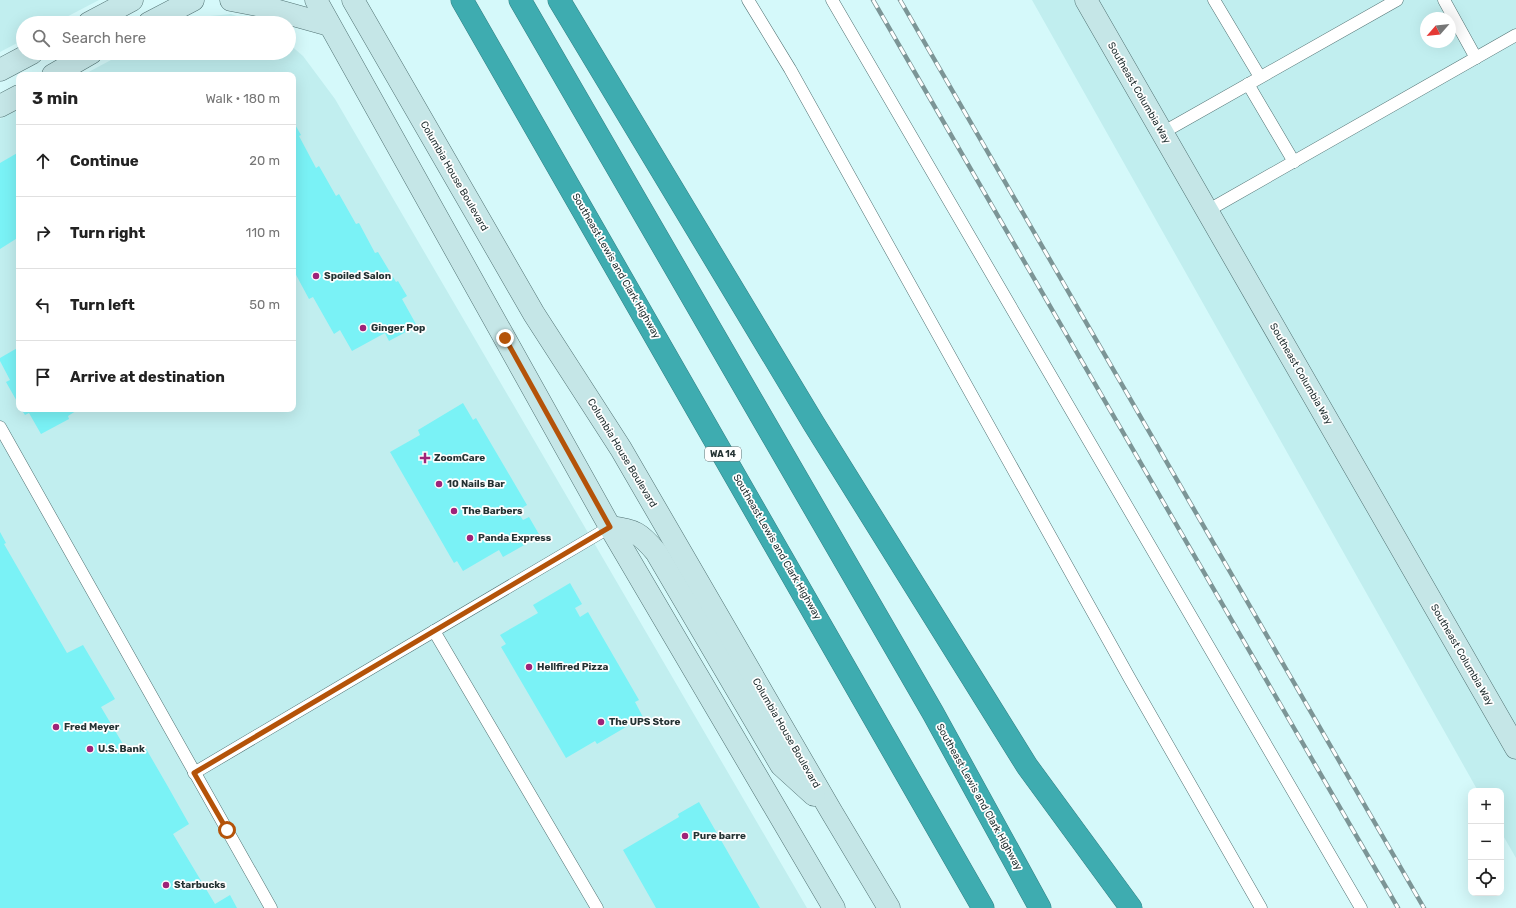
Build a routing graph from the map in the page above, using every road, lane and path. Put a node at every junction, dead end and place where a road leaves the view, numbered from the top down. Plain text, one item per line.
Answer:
1 (132, 0) edge
2 (192, 0) edge
3 (210, 0) edge
4 (231, 0) edge
5 (316, 0) edge
6 (352, 0) edge
7 (462, 0) edge
8 (520, 0) edge
9 (559, 0) edge
10 (748, 0) edge
11 (832, 0) edge
12 (1086, 0) edge
13 (1214, 0) edge
14 (1397, 0) edge
15 (1444, 0) edge
16 (102, 16) edge
17 (162, 16) edge
18 (329, 25) junction
19 (1516, 35) edge
20 (1476, 58) junction
21 (19, 60) edge
22 (79, 60) edge
23 (0, 70) edge
24 (58, 72) edge
25 (1260, 78) junction
26 (1248, 84) junction
27 (16, 98) edge
28 (0, 106) edge
29 (1162, 133) junction
30 (1294, 162) junction
31 (1207, 211) junction
32 (0, 426) edge
33 (610, 527) junction
34 (434, 631) junction
35 (1516, 748) edge
36 (194, 773) junction
37 (831, 811) junction
38 (271, 908) edge
39 (597, 908) edge
40 (834, 908) edge
41 (889, 908) edge
42 (983, 908) edge
43 (1040, 908) edge
44 (1131, 908) edge
45 (1261, 908) edge
46 (1361, 908) edge

1 - 16 main road
2 - 3 main road
2 - 17 main road
4 - 18 main road
5 - 18 main road
6 - 37 main road, Columbia House Boulevard
7 - 42 highway, Southeast Lewis and Clark Highway / WA 14
8 - 43 highway, Southeast Lewis and Clark Highway
9 - 44 highway
10 - 45 lane
11 - 46 lane
12 - 29 main road, Southeast Columbia Way
13 - 25 lane
14 - 25 lane
15 - 20 lane
18 - 33 main road
19 - 20 lane
20 - 30 lane
21 - 23 main road
22 - 24 main road
25 - 26 lane
26 - 29 lane
26 - 30 lane
27 - 28 main road
29 - 31 main road, Southeast Columbia Way
30 - 31 lane
31 - 35 main road, Southeast Columbia Way
32 - 36 lane
33 - 34 lane
33 - 37 main road
33 - 40 main road
34 - 36 lane
34 - 39 lane
36 - 38 lane
37 - 41 main road, Columbia House Boulevard

